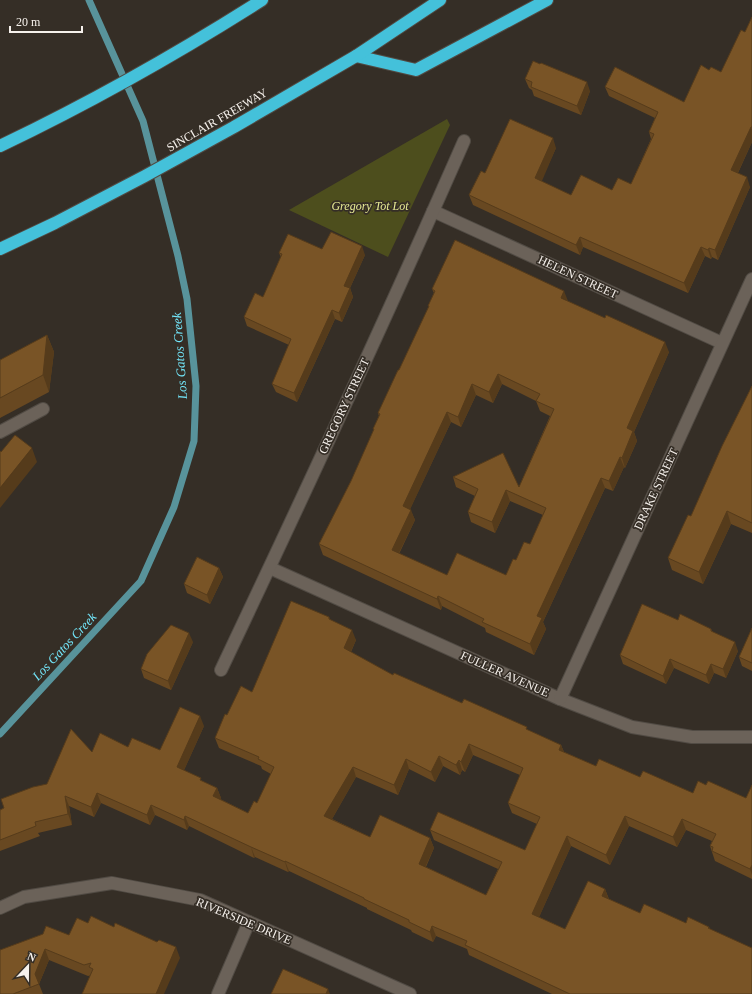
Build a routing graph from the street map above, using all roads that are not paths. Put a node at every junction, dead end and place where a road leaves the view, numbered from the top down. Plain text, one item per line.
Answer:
1 (262, 0) edge
2 (440, 0) edge
3 (547, 0) edge
4 (356, 56) junction
5 (464, 141) dead end
6 (0, 146) edge
7 (433, 210) junction
8 (0, 249) edge
9 (752, 279) edge
10 (722, 343) junction
11 (43, 409) dead end
12 (0, 432) edge
13 (270, 568) junction
14 (221, 670) dead end
15 (560, 699) junction
16 (752, 737) edge
17 (0, 908) edge
18 (249, 922) junction
19 (218, 994) edge
20 (410, 994) edge

1 - 6 highway
2 - 4 highway, SINCLAIR FREEWAY
3 - 4 highway
4 - 8 highway, SINCLAIR FREEWAY
5 - 7 street, GREGORY STREET
7 - 10 street, HELEN STREET
7 - 13 street, GREGORY STREET
9 - 10 street, DRAKE STREET
10 - 15 street, DRAKE STREET
11 - 12 street
13 - 14 street, GREGORY STREET
13 - 15 street, FULLER AVENUE
15 - 16 street, FULLER AVENUE
17 - 18 street, RIVERSIDE DRIVE
18 - 19 street
18 - 20 street, RIVERSIDE DRIVE

